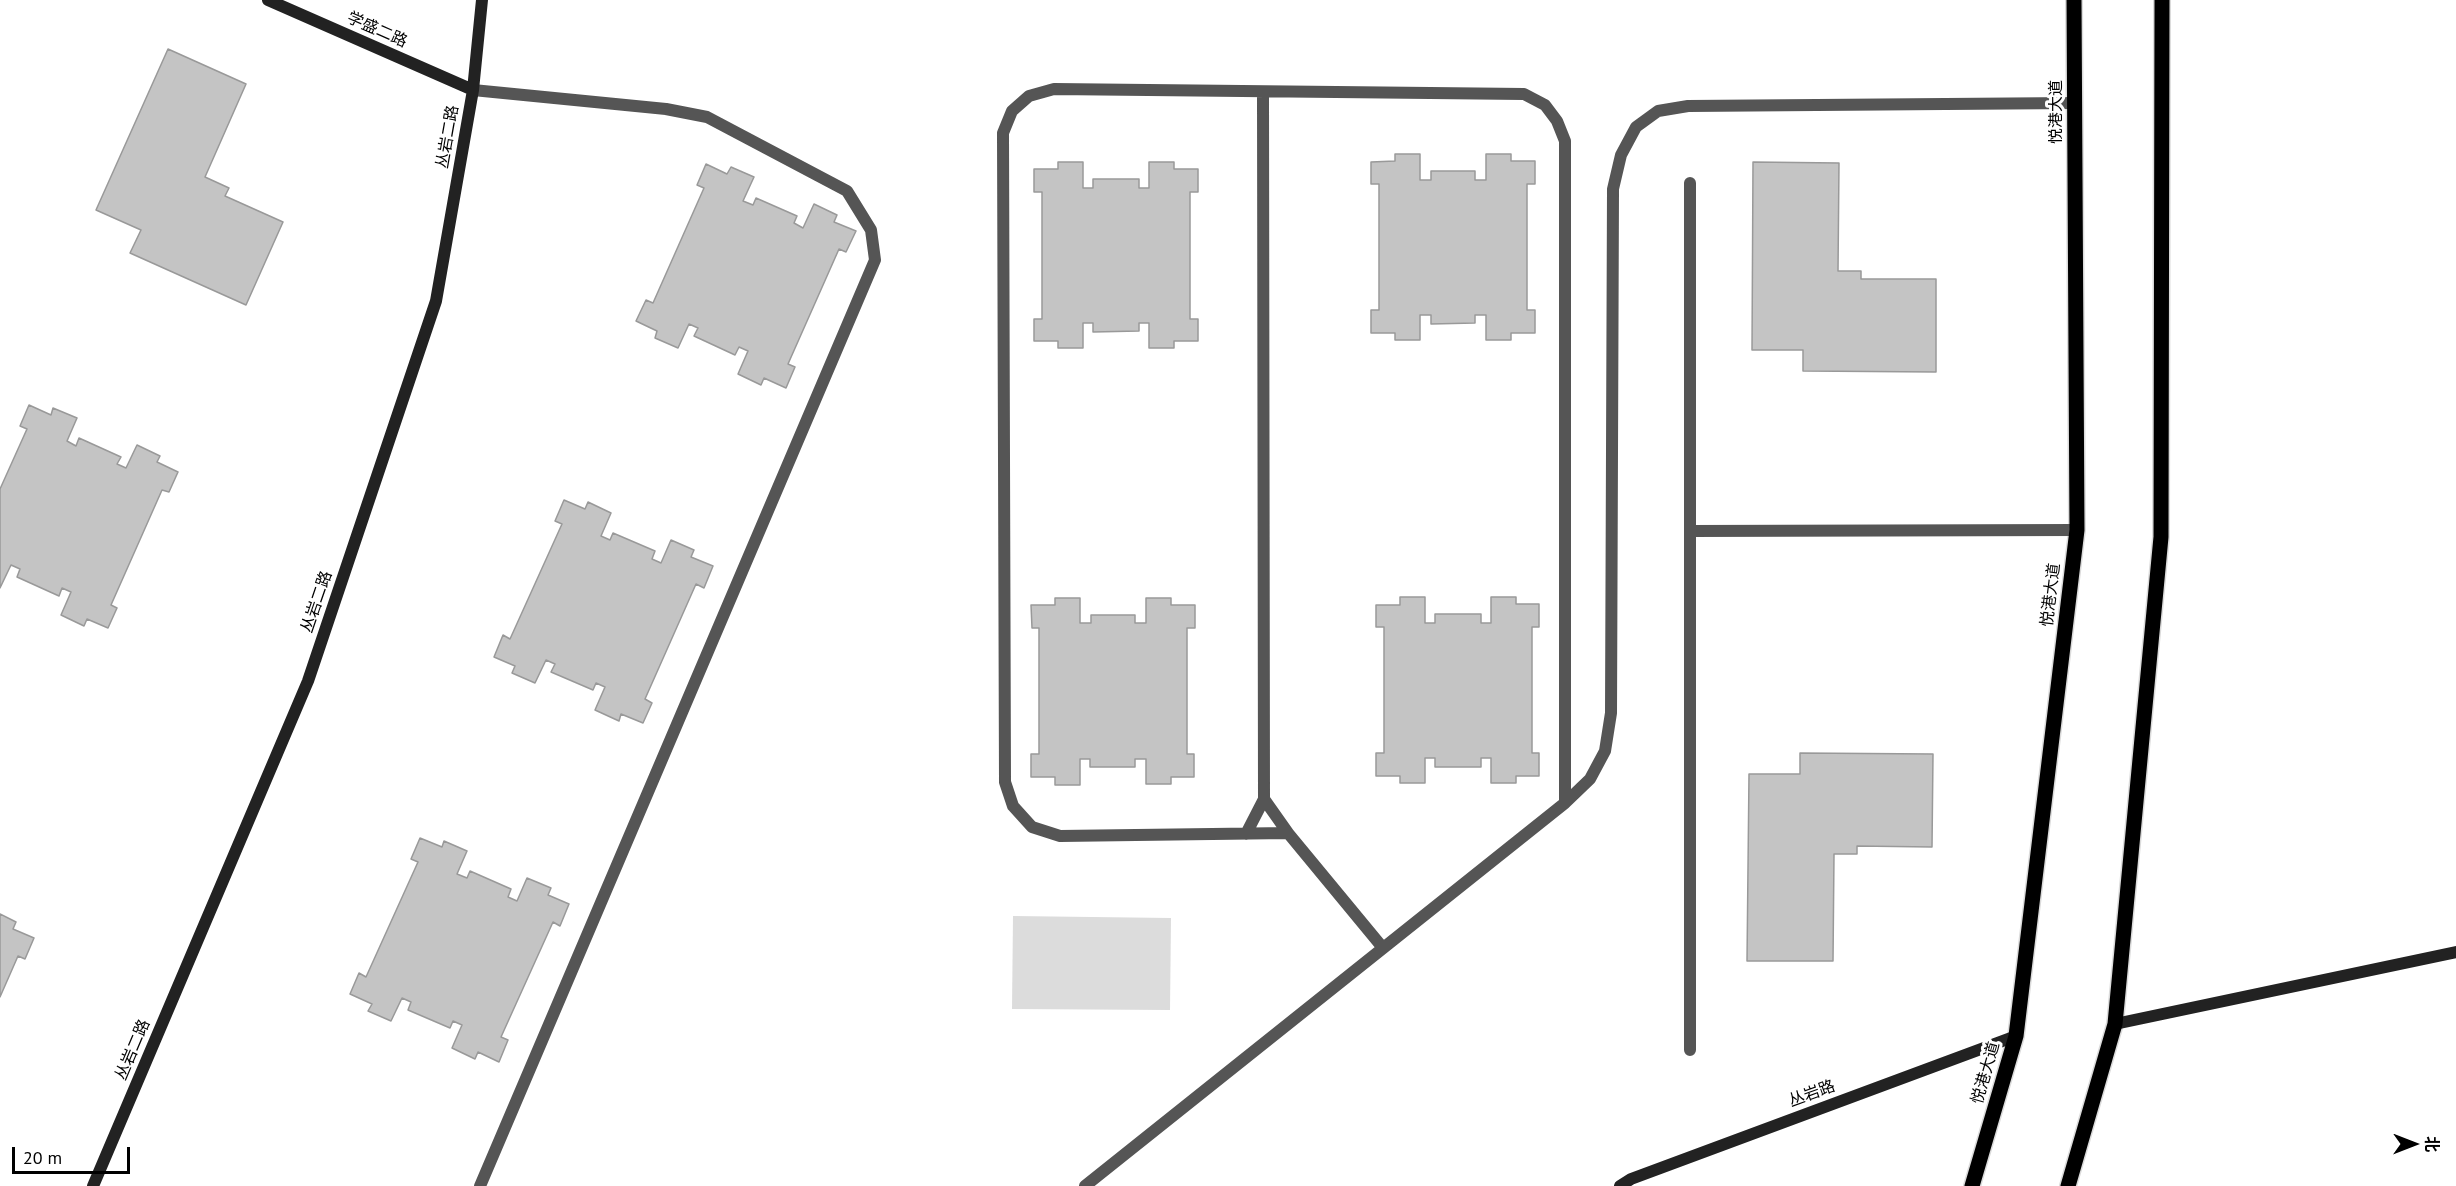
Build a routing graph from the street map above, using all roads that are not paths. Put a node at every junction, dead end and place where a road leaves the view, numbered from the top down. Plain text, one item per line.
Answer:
1 (268, 0) edge
2 (482, 0) edge
3 (2074, 0) edge
4 (2162, 0) edge
5 (473, 90) junction
6 (1263, 92) junction
7 (2074, 103) junction
8 (1690, 183) dead end
9 (2077, 530) junction
10 (1690, 531) junction
11 (1263, 799) junction
12 (1565, 803) junction
13 (1288, 833) junction
14 (1246, 834) junction
15 (1383, 948) junction
16 (2456, 951) edge
17 (2115, 1024) junction
18 (2016, 1036) junction
19 (1690, 1050) dead end
20 (93, 1186) edge
21 (480, 1186) edge
22 (1085, 1186) edge
23 (1620, 1186) edge
24 (1972, 1186) edge
25 (2068, 1186) edge

1 - 5 street, 学盛二路
2 - 5 street, 丛岩二路
3 - 7 main road, 悦港大道
4 - 17 main road
5 - 20 street, 丛岩二路
5 - 21 lane
6 - 11 lane
6 - 12 lane
6 - 14 lane
7 - 9 main road, 悦港大道
7 - 12 lane
8 - 10 lane
9 - 10 lane
9 - 18 main road, 悦港大道
10 - 19 lane
11 - 13 lane
11 - 14 lane
12 - 15 lane
13 - 14 lane
13 - 15 lane
15 - 22 lane
16 - 17 street
17 - 25 main road
18 - 23 street, 丛岩路
18 - 24 main road, 悦港大道

